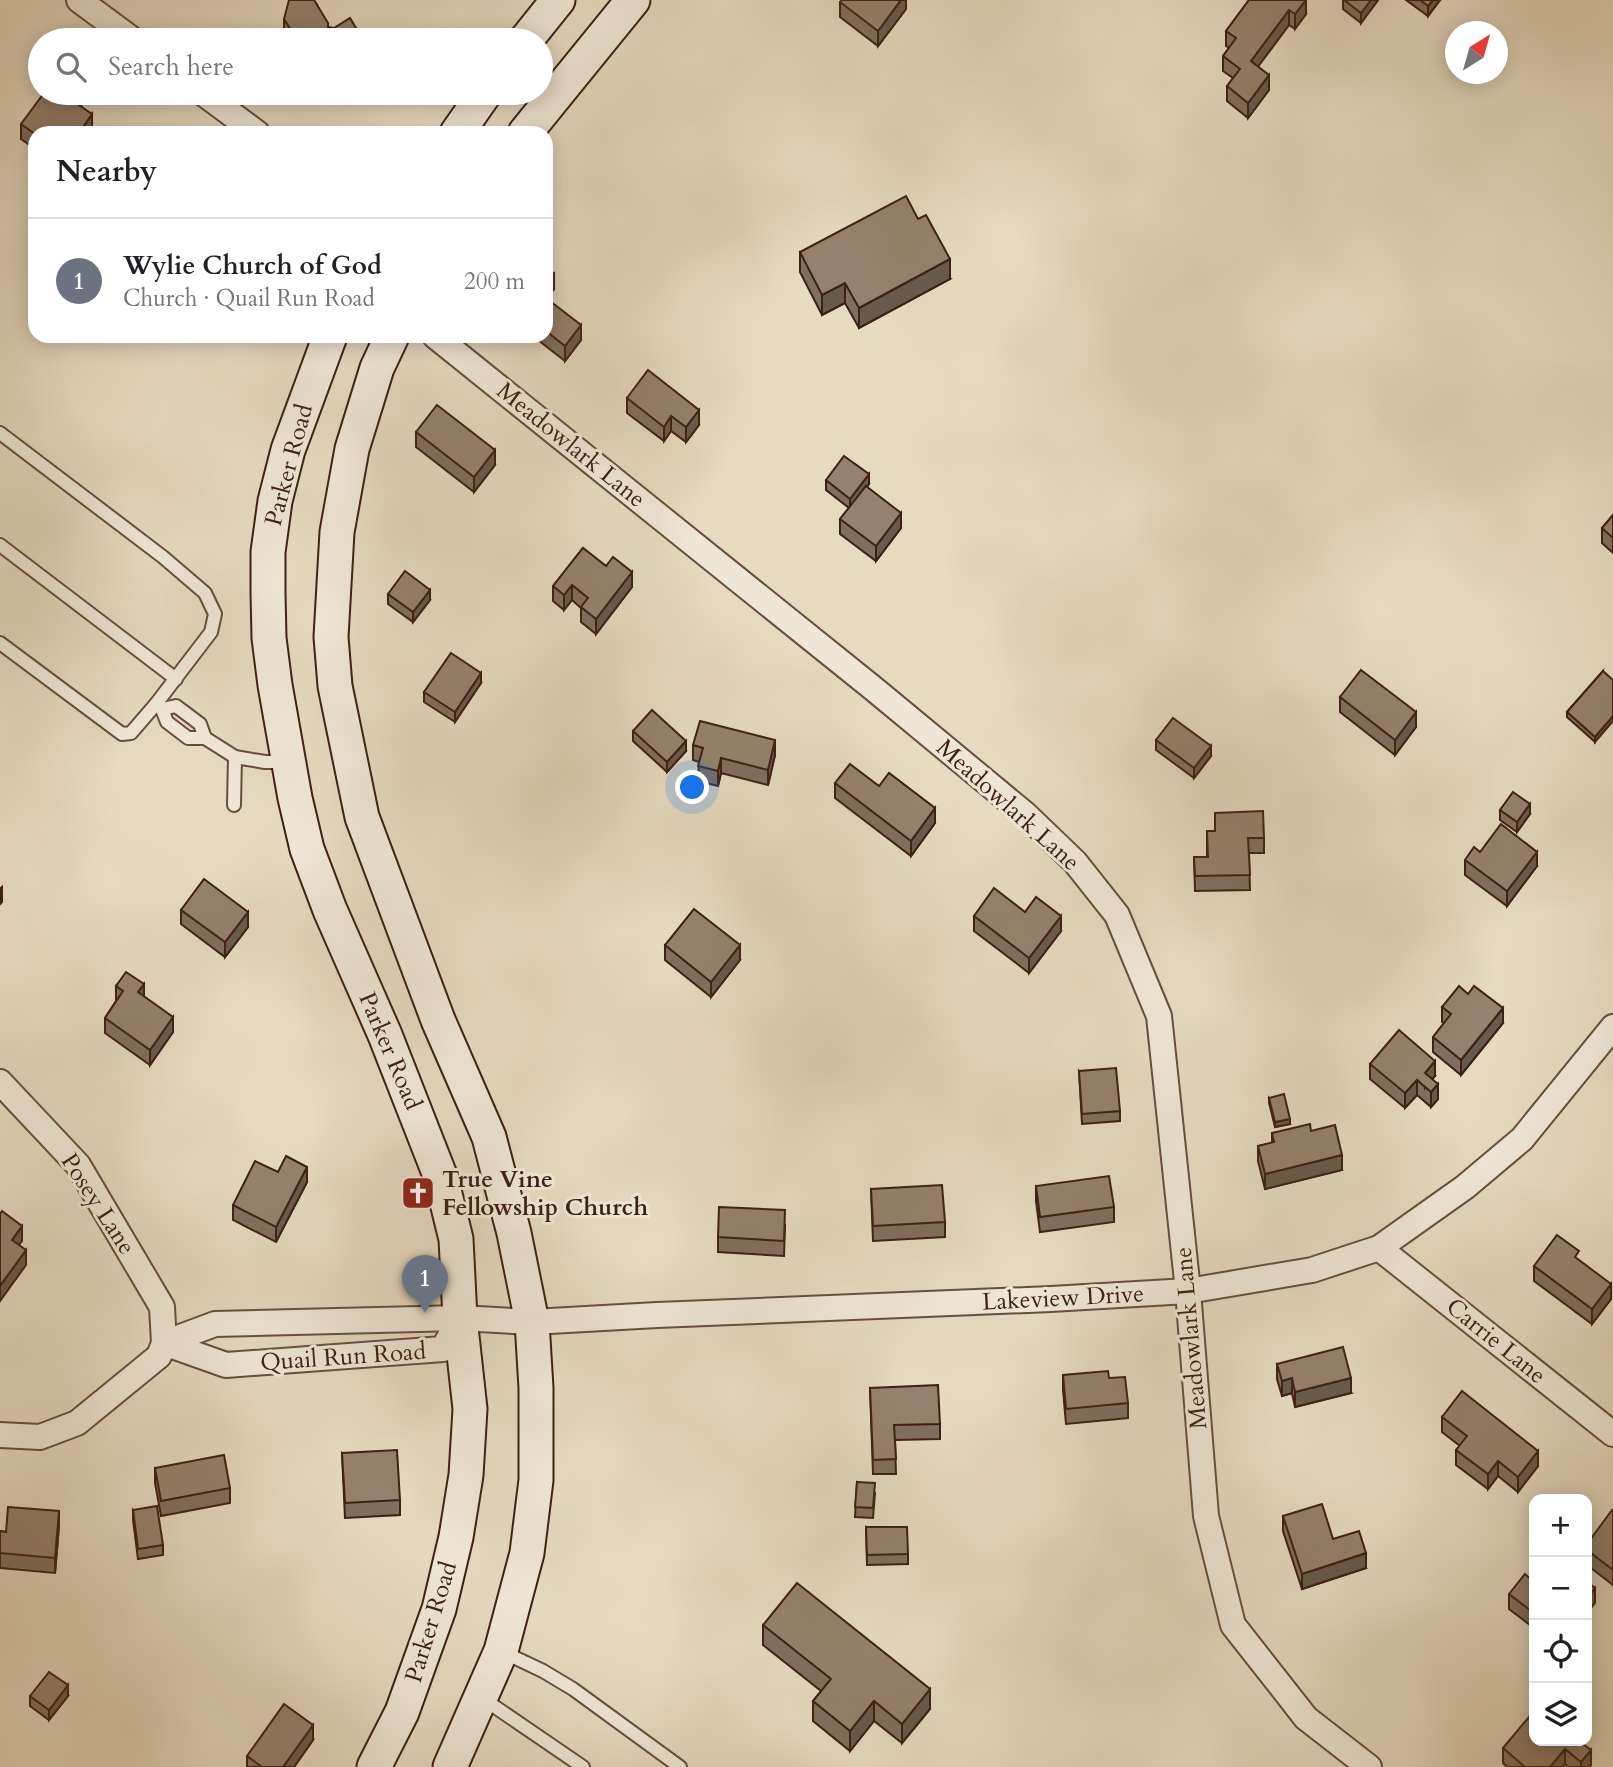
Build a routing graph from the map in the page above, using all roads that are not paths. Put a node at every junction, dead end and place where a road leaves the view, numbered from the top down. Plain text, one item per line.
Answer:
1 (79, 0) edge
2 (558, 0) edge
3 (632, 0) edge
4 (117, 28) edge
5 (536, 28) edge
6 (553, 98) edge
7 (219, 105) edge
8 (477, 105) edge
9 (548, 105) edge
10 (248, 126) edge
11 (462, 126) edge
12 (531, 126) edge
13 (327, 343) edge
14 (389, 343) edge
15 (444, 343) edge
16 (0, 433) edge
17 (0, 545) edge
18 (0, 643) edge
19 (176, 679) junction
20 (159, 706) junction
21 (283, 726) junction
22 (235, 757) junction
23 (234, 805) dead end
24 (1613, 1027) edge
25 (0, 1082) edge
26 (1379, 1248) junction
27 (1188, 1291) junction
28 (460, 1318) junction
29 (532, 1322) junction
30 (164, 1343) junction
31 (1613, 1434) edge
32 (0, 1435) edge
33 (501, 1651) junction
34 (482, 1697) junction
35 (374, 1767) edge
36 (450, 1767) edge
37 (583, 1767) edge
38 (680, 1767) edge
39 (1369, 1767) edge

1 - 4 street
2 - 5 main road
3 - 6 main road
7 - 10 street
8 - 11 main road
9 - 12 main road
13 - 21 main road, Parker Road
14 - 29 main road
15 - 27 street, Meadowlark Lane
16 - 19 lane
17 - 19 lane
18 - 20 lane
19 - 20 lane
20 - 22 lane
21 - 22 lane
21 - 28 main road, Parker Road
22 - 23 lane
24 - 26 street, Lakeview Drive
25 - 30 street, Posey Lane
26 - 27 street, Lakeview Drive
26 - 31 street, Carrie Lane
27 - 29 street, Lakeview Drive
27 - 39 street, Meadowlark Lane
28 - 29 street, Lakeview Drive
28 - 30 street, Quail Run Road
28 - 30 street, Quail Run Road
28 - 35 main road, Parker Road
29 - 33 main road
30 - 32 street
33 - 34 main road
33 - 38 lane
34 - 36 main road
34 - 37 lane

